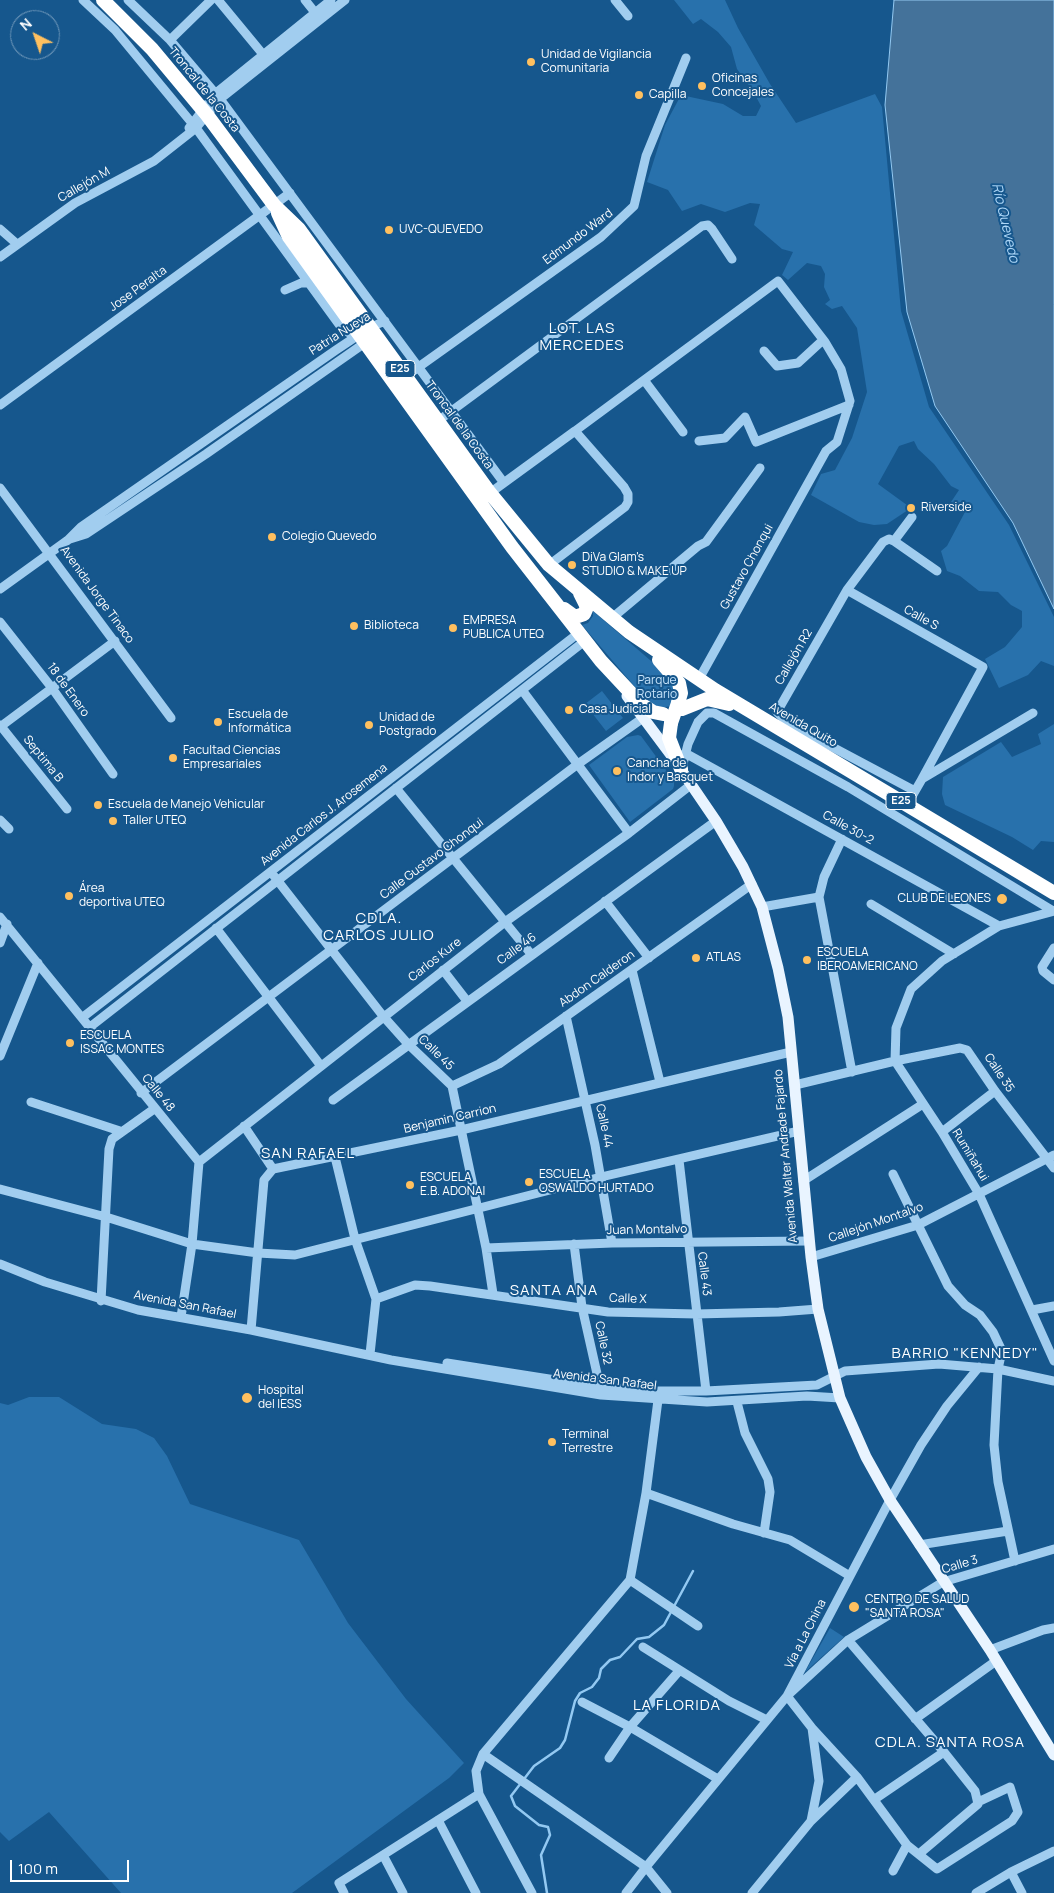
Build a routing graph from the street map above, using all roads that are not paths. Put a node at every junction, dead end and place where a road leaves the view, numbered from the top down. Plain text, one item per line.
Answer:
1 (83, 0) edge
2 (103, 0) edge
3 (128, 0) edge
4 (211, 0) edge
5 (218, 0) edge
6 (305, 0) edge
7 (331, 0) edge
8 (346, 0) edge
9 (615, 0) edge
10 (318, 16) junction
11 (628, 16) dead end
12 (170, 40) junction
13 (266, 58) junction
14 (686, 58) dead end
15 (218, 96) junction
16 (205, 112) junction
17 (194, 126) junction
18 (290, 193) junction
19 (274, 205) junction
20 (260, 216) junction
21 (0, 229) edge
22 (17, 244) junction
23 (0, 257) edge
24 (732, 259) dead end
25 (299, 269) junction
26 (310, 283) junction
27 (385, 321) junction
28 (367, 335) junction
29 (823, 340) junction
30 (764, 352) dead end
31 (419, 367) junction
32 (406, 376) junction
33 (644, 380) junction
34 (0, 405) edge
35 (849, 405) junction
36 (451, 411) junction
37 (438, 421) junction
38 (575, 431) junction
39 (683, 432) dead end
40 (699, 441) dead end
41 (760, 468) dead end
42 (504, 483) junction
43 (0, 488) edge
44 (490, 493) junction
45 (912, 517) dead end
46 (894, 541) junction
47 (50, 552) junction
48 (549, 565) junction
49 (529, 569) joint
50 (937, 571) dead end
51 (0, 589) edge
52 (577, 589) junction
53 (847, 590) junction
54 (559, 606) junction
55 (612, 618) junction
56 (0, 622) edge
57 (629, 632) junction
58 (583, 636) junction
59 (115, 641) junction
60 (601, 661) junction
61 (699, 679) junction
62 (52, 688) junction
63 (522, 690) junction
64 (680, 706) junction
65 (740, 708) junction
66 (1033, 713) dead end
67 (171, 718) dead end
68 (643, 718) junction
69 (667, 718) junction
70 (727, 720) junction
71 (0, 726) edge
72 (685, 753) junction
73 (578, 764) junction
74 (681, 769) junction
75 (113, 774) dead end
76 (922, 779) junction
77 (692, 784) junction
78 (396, 788) junction
79 (915, 791) junction
80 (907, 805) junction
81 (67, 809) dead end
82 (0, 820) edge
83 (716, 821) junction
84 (9, 829) dead end
85 (629, 833) junction
86 (842, 839) junction
87 (451, 859) junction
88 (270, 872) junction
89 (277, 881) junction
90 (752, 884) junction
91 (1054, 893) edge
92 (819, 896) junction
93 (605, 901) junction
94 (871, 904) dead end
95 (762, 907) junction
96 (1054, 911) edge
97 (3, 920) edge
98 (505, 922) junction
99 (998, 926) junction
100 (216, 928) junction
101 (0, 943) edge
102 (1054, 948) edge
103 (332, 951) junction
104 (531, 954) junction
105 (954, 954) junction
106 (649, 958) junction
107 (38, 963) junction
108 (443, 970) junction
109 (632, 970) junction
110 (1054, 980) edge
111 (269, 997) junction
112 (467, 1001) junction
113 (383, 1016) junction
114 (566, 1016) junction
115 (82, 1017) junction
116 (90, 1027) junction
117 (408, 1044) junction
118 (791, 1052) junction
119 (0, 1056) edge
120 (895, 1060) junction
121 (321, 1066) junction
122 (852, 1072) junction
123 (660, 1082) junction
124 (795, 1085) junction
125 (452, 1086) junction
126 (995, 1091) junction
127 (141, 1093) junction
128 (333, 1100) dead end
129 (585, 1100) junction
130 (31, 1102) dead end
131 (923, 1104) junction
132 (154, 1109) junction
133 (244, 1126) junction
134 (460, 1130) junction
135 (799, 1130) junction
136 (120, 1131) junction
137 (942, 1132) junction
138 (335, 1156) junction
139 (1051, 1156) edge
140 (678, 1160) junction
141 (199, 1162) junction
142 (1054, 1168) edge
143 (274, 1170) junction
144 (893, 1174) dead end
145 (601, 1177) junction
146 (804, 1181) junction
147 (0, 1189) edge
148 (978, 1194) junction
149 (477, 1209) junction
150 (106, 1217) junction
151 (918, 1225) junction
152 (355, 1239) junction
153 (809, 1241) junction
154 (687, 1242) junction
155 (612, 1243) junction
156 (192, 1244) junction
157 (574, 1244) junction
158 (486, 1248) junction
159 (258, 1254) junction
160 (811, 1257) junction
161 (0, 1264) edge
162 (493, 1294) junction
163 (376, 1299) junction
164 (101, 1300) junction
165 (1054, 1306) edge
166 (582, 1308) junction
167 (818, 1309) junction
168 (1032, 1310) junction
169 (696, 1314) junction
170 (181, 1317) junction
171 (251, 1330) junction
172 (370, 1354) junction
173 (1054, 1361) edge
174 (979, 1367) junction
175 (998, 1369) junction
176 (834, 1378) junction
177 (1054, 1380) edge
178 (600, 1388) junction
179 (706, 1391) junction
180 (840, 1398) junction
181 (658, 1400) junction
182 (737, 1402) junction
183 (646, 1493) junction
184 (890, 1500) junction
185 (1008, 1531) junction
186 (764, 1533) junction
187 (919, 1545) junction
188 (1054, 1549) edge
189 (1015, 1562) junction
190 (850, 1576) junction
191 (630, 1580) junction
192 (943, 1582) junction
193 (698, 1626) dead end
194 (1054, 1628) edge
195 (848, 1640) junction
196 (643, 1647) dead end
197 (993, 1656) junction
198 (679, 1671) junction
199 (787, 1696) junction
200 (582, 1702) dead end
201 (915, 1719) junction
202 (767, 1720) junction
203 (630, 1727) junction
204 (812, 1728) junction
205 (944, 1752) junction
206 (1054, 1753) edge
207 (483, 1754) junction
208 (609, 1758) dead end
209 (856, 1778) junction
210 (718, 1779) junction
211 (479, 1794) junction
212 (875, 1800) junction
213 (978, 1802) junction
214 (438, 1820) junction
215 (811, 1821) junction
216 (907, 1845) junction
217 (1054, 1851) edge
218 (919, 1854) junction
219 (382, 1855) junction
220 (646, 1866) junction
221 (893, 1871) dead end
222 (1011, 1872) junction
223 (344, 1893) edge
224 (403, 1893) edge
225 (476, 1893) edge
226 (532, 1893) edge
227 (626, 1893) edge
228 (667, 1893) edge
229 (752, 1893) edge
230 (976, 1893) edge
231 (1022, 1893) edge

1 - 17 street
2 - 16 highway, Troncal de la Costa / E25
3 - 12 street
4 - 12 street
5 - 13 street
6 - 10 street
7 - 10 street
8 - 10 street
9 - 11 street
10 - 13 street, Callejón M
12 - 15 street
13 - 15 street, Callejón M
14 - 31 street, Edmundo Ward
15 - 16 street, Callejón M
15 - 18 street
16 - 17 street, Callejón M
16 - 19 highway, Troncal de la Costa / E25
17 - 20 street
17 - 22 street, Callejón M
18 - 19 street, Jose Peralta
18 - 27 street
19 - 20 street, Jose Peralta
19 - 28 highway, Troncal de la Costa / E25
20 - 25 street
20 - 34 street, Jose Peralta
21 - 22 street
22 - 23 street, Callejón M
24 - 36 street
25 - 26 street
25 - 26 street
26 - 28 street
27 - 28 street, Patria Nueva
27 - 31 street
28 - 32 highway, Troncal de la Costa / E25
28 - 47 street, Patria Nueva
28 - 49 highway, Troncal de la Costa / E25
29 - 30 street
29 - 33 street
29 - 35 street
31 - 32 street, Edmundo Ward
31 - 36 street
32 - 37 highway, Troncal de la Costa / E25
33 - 38 street
33 - 39 street
35 - 40 street
35 - 61 street, Gustavo Chonqui
36 - 37 street
36 - 42 street
37 - 44 highway, Troncal de la Costa / E25
38 - 42 street
38 - 48 street
41 - 55 street
42 - 44 street
43 - 47 street, Avenida Jorge Tinaco
44 - 48 highway, Troncal de la Costa / E25
45 - 46 street, Callejón R2
46 - 50 street
46 - 53 street, Callejón R2
47 - 51 street, Patria Nueva
47 - 59 street, Avenida Jorge Tinaco
48 - 52 highway, Avenida Quito / E25
49 - 54 highway, Avenida Walter Andrade Fajardo / E25
52 - 54 highway
52 - 55 highway, Avenida Quito / E25
53 - 76 street, Calle S
53 - 79 street, Callejón R2
54 - 58 highway, Avenida Walter Andrade Fajardo / E25
55 - 57 highway, Avenida Quito / E25
56 - 62 street, 18 de Enero
57 - 61 highway, Avenida Quito / E25
57 - 64 highway
58 - 60 highway, Avenida Walter Andrade Fajardo / E25
58 - 63 street, Avenida Carlos J. Arosemena
58 - 88 street, Avenida Carlos J. Arosemena
59 - 62 street
59 - 67 street, Avenida Jorge Tinaco
60 - 68 main road, Avenida Walter Andrade Fajardo
60 - 69 highway
61 - 65 highway, Avenida Quito / E25
62 - 71 street
62 - 75 street, 18 de Enero
63 - 73 street
63 - 78 street, Avenida Carlos J. Arosemena
64 - 65 highway
64 - 69 highway, bridge
65 - 70 street
65 - 80 highway, Avenida Quito / E25
66 - 76 street
68 - 73 street, Calle Gustavo Chonqui
68 - 74 main road, Avenida Walter Andrade Fajardo
69 - 74 highway
70 - 72 street
70 - 96 street
71 - 81 street, Septima B
72 - 74 street
72 - 86 street, Calle 30-2
73 - 85 street
73 - 87 street, Calle Gustavo Chonqui
74 - 77 main road, Avenida Walter Andrade Fajardo
76 - 79 street
77 - 83 main road, Avenida Walter Andrade Fajardo
77 - 85 street, Carlos Kure
78 - 87 street
78 - 89 street, Avenida Carlos J. Arosemena
79 - 80 street
80 - 91 highway, Avenida Quito / E25
82 - 84 street
83 - 90 main road, Avenida Walter Andrade Fajardo
83 - 93 street, Calle 46
85 - 98 street, Carlos Kure
86 - 92 street
86 - 99 street, Calle 30-2
87 - 98 street
87 - 103 street, Calle Gustavo Chonqui
88 - 89 street, Calle 45
88 - 115 street, Avenida Carlos J. Arosemena
89 - 100 street, Avenida Carlos J. Arosemena
89 - 103 street, Calle 45
90 - 95 main road, Avenida Walter Andrade Fajardo
90 - 106 street, Abdon Calderon
92 - 95 street
92 - 122 street
93 - 104 street, Calle 46
93 - 106 street
94 - 105 street
95 - 118 main road, Avenida Walter Andrade Fajardo
96 - 99 street
97 - 101 street
97 - 107 street, Calle 48
98 - 104 street
98 - 108 street, Carlos Kure
99 - 105 street
100 - 111 street
100 - 116 street, Avenida Carlos J. Arosemena
102 - 110 street
103 - 111 street, Calle Gustavo Chonqui
103 - 113 street, Calle 45
104 - 112 street, Calle 46
105 - 120 street
106 - 109 street, Abdon Calderon
107 - 115 street, Calle 48
107 - 119 street
108 - 112 street
108 - 113 street, Carlos Kure
109 - 114 street, Abdon Calderon
109 - 123 street
111 - 121 street
111 - 127 street, Calle Gustavo Chonqui
112 - 117 street, Calle 46
113 - 117 street, Calle 45
113 - 121 street, Carlos Kure
114 - 125 street, Abdon Calderon
114 - 129 street, Calle 44
115 - 116 street, Calle 48
116 - 127 street, Calle 48
117 - 125 street, Calle 45
117 - 128 street, Calle 46
118 - 123 street, Benjamin Carrion
118 - 124 main road, Avenida Walter Andrade Fajardo
120 - 122 street
120 - 126 street, Calle 35
120 - 131 street, Rumiñahui
121 - 133 street, Carlos Kure
122 - 124 street
123 - 129 street, Benjamin Carrion
124 - 135 main road, Avenida Walter Andrade Fajardo
125 - 134 street, Calle 45
126 - 137 street
126 - 139 street, Calle 35
127 - 132 street, Calle 48
129 - 134 street, Benjamin Carrion
129 - 145 street, Calle 44
130 - 136 street
131 - 137 street, Rumiñahui
131 - 146 street
132 - 136 street
132 - 141 street, Calle 48
133 - 141 street, Carlos Kure
133 - 143 street
134 - 138 street, Benjamin Carrion
134 - 149 street, Calle 45
135 - 140 street
135 - 146 main road, Avenida Walter Andrade Fajardo
136 - 150 street
137 - 148 street, Rumiñahui
138 - 143 street, Benjamin Carrion
138 - 152 street
139 - 142 street, Calle 35
139 - 148 street, Callejón Montalvo
140 - 145 street
140 - 154 street, Calle 43
141 - 156 street
143 - 159 street
144 - 151 street
145 - 149 street
145 - 155 street, Calle 44
146 - 153 main road, Avenida Walter Andrade Fajardo
147 - 150 street
148 - 151 street, Callejón Montalvo
148 - 168 street, Rumiñahui
149 - 152 street
149 - 158 street, Calle 45
150 - 156 street
150 - 164 street
151 - 160 street, Callejón Montalvo
151 - 175 street
152 - 159 street
152 - 163 street
153 - 154 street, Juan Montalvo
153 - 160 main road, Avenida Walter Andrade Fajardo
154 - 155 street, Juan Montalvo
154 - 169 street, Calle 43
155 - 157 street, Juan Montalvo
156 - 159 street
156 - 170 street
157 - 158 street, Juan Montalvo
157 - 166 street, Calle 32
158 - 162 street, Calle 45
159 - 171 street
160 - 167 main road, Avenida Walter Andrade Fajardo
161 - 164 street, Avenida San Rafael
162 - 163 street, Calle X
162 - 166 street, Calle X
163 - 172 street
164 - 170 street, Avenida San Rafael
165 - 168 street
166 - 169 street, Calle X
166 - 178 street, Calle 32
167 - 169 street, Calle X
167 - 176 main road, Avenida Walter Andrade Fajardo
168 - 173 street, Rumiñahui
169 - 179 street, Calle 43
170 - 171 street, Avenida San Rafael
171 - 172 street, Avenida San Rafael
172 - 178 street, Avenida San Rafael
172 - 181 street, Avenida San Rafael
174 - 175 street, Avenida San Rafael
174 - 176 street, Avenida San Rafael
174 - 184 street, Vía a La China
175 - 177 street, Avenida San Rafael
175 - 185 street
176 - 179 street, Avenida San Rafael
176 - 180 main road, Avenida Walter Andrade Fajardo
178 - 179 street, Avenida San Rafael
180 - 182 street, Avenida San Rafael
180 - 184 main road, Avenida Walter Andrade Fajardo
181 - 182 street, Avenida San Rafael
181 - 183 street
182 - 186 street
183 - 186 street
183 - 191 street
184 - 187 main road, Avenida Walter Andrade Fajardo
184 - 190 street, Vía a La China
185 - 187 street
185 - 189 street
186 - 190 street
187 - 192 main road, Avenida Walter Andrade Fajardo
188 - 189 street, Calle 3
189 - 192 street, Calle 3
190 - 199 street, Vía a La China
191 - 193 street
191 - 207 street
192 - 195 street, Calle 3
192 - 197 main road, Avenida Walter Andrade Fajardo
194 - 197 street
195 - 199 street, Calle 3
195 - 201 street
196 - 198 street
197 - 201 street
197 - 206 main road, Avenida Walter Andrade Fajardo
198 - 202 street
198 - 203 street
199 - 202 street, Vía a La China
199 - 204 street
200 - 203 street
201 - 205 street
202 - 210 street, Vía a La China
203 - 208 street
203 - 210 street
204 - 209 street
204 - 215 street
205 - 212 street
205 - 213 street
207 - 211 street
207 - 220 street
209 - 212 street
209 - 215 street
210 - 220 street, Vía a La China
211 - 214 street
211 - 226 street
212 - 216 street
213 - 218 street
213 - 218 street
214 - 219 street
214 - 225 street
215 - 229 street
216 - 218 street
216 - 221 street
217 - 222 street
219 - 223 street
219 - 224 street
220 - 227 street, Vía a La China
220 - 228 street
222 - 230 street
222 - 231 street

